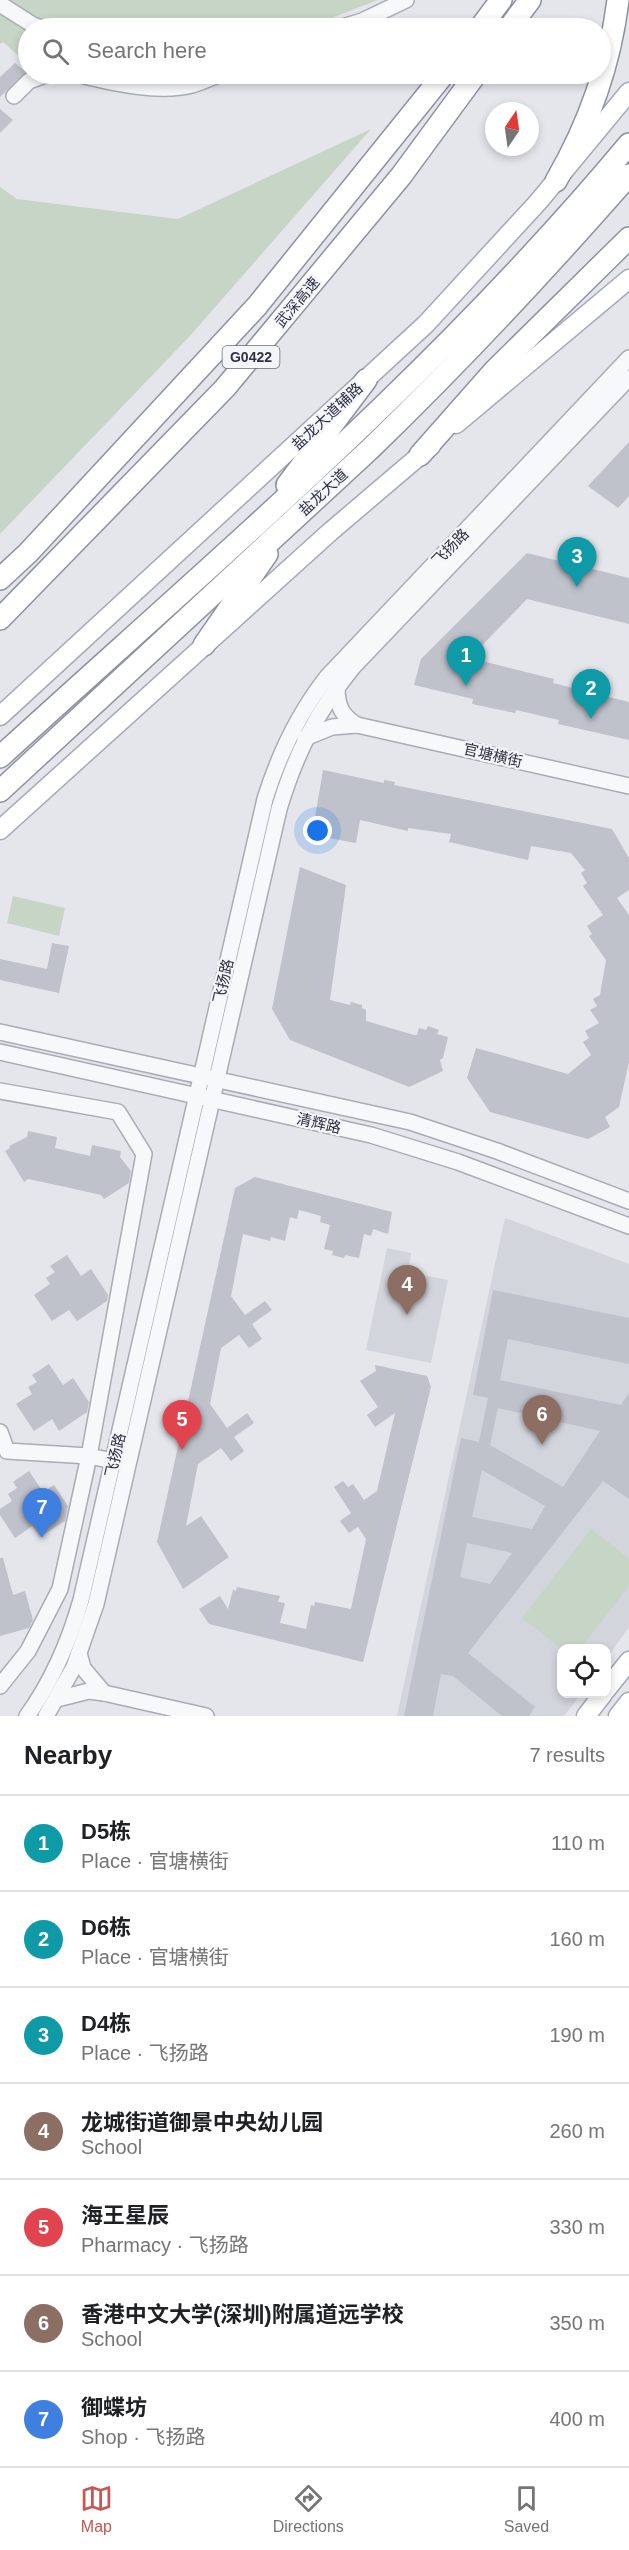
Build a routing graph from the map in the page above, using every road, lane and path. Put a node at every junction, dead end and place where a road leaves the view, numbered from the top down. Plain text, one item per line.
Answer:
1 (406, 0) edge
2 (501, 0) edge
3 (530, 0) edge
4 (618, 0) edge
5 (0, 4) edge
6 (19, 18) edge
7 (368, 18) edge
8 (488, 18) edge
9 (516, 18) edge
10 (611, 45) edge
11 (26, 84) edge
12 (436, 84) edge
13 (470, 84) edge
14 (601, 84) edge
15 (629, 92) edge
16 (14, 96) dead end
17 (629, 144) edge
18 (629, 175) edge
19 (556, 181) junction
20 (629, 238) edge
21 (629, 279) edge
22 (629, 358) edge
23 (629, 378) edge
24 (366, 380) junction
25 (420, 455) junction
26 (291, 522) junction
27 (254, 529) junction
28 (0, 579) edge
29 (0, 619) edge
30 (204, 645) junction
31 (337, 688) junction
32 (0, 716) edge
33 (357, 725) junction
34 (305, 739) junction
35 (0, 757) edge
36 (629, 786) edge
37 (0, 791) edge
38 (0, 830) edge
39 (0, 1032) edge
40 (0, 1052) edge
41 (210, 1076) junction
42 (0, 1091) edge
43 (205, 1097) junction
44 (629, 1191) edge
45 (612, 1194) junction
46 (629, 1201) edge
47 (629, 1226) edge
48 (0, 1432) edge
49 (4, 1454) edge
50 (89, 1456) junction
51 (113, 1461) junction
52 (80, 1653) junction
53 (629, 1661) edge
54 (611, 1684) edge
55 (0, 1686) edge
56 (104, 1693) junction
57 (600, 1698) edge
58 (57, 1699) junction
59 (629, 1701) edge
60 (27, 1716) edge
61 (46, 1716) edge
62 (206, 1716) edge
63 (586, 1716) edge
64 (618, 1716) edge

1 - 7 street
2 - 8 highway
3 - 9 highway
4 - 10 highway
5 - 6 street
11 - 16 street
12 - 28 highway, 武深高速 / G0422
13 - 29 highway, 武深高速 / G0422
14 - 19 highway
15 - 19 main road, 盐龙大道辅路
17 - 27 highway, 盐龙大道
18 - 26 highway, 盐龙大道
19 - 24 main road, 盐龙大道辅路
20 - 25 highway
21 - 25 main road
22 - 41 street, 飞扬路
23 - 31 street, 飞扬路
24 - 27 highway
24 - 32 main road, 盐龙大道辅路
25 - 30 main road
26 - 30 highway
26 - 37 highway, 盐龙大道
27 - 35 highway, 盐龙大道
30 - 38 main road
31 - 33 street
31 - 34 street, 飞扬路
33 - 34 street, 官塘横街
33 - 36 street, 官塘横街
34 - 41 street, 飞扬路
39 - 41 street, 清辉路
40 - 43 street, 清辉路
41 - 43 street, 飞扬路
41 - 45 street, 清辉路
42 - 50 street
43 - 47 street, 清辉路
43 - 51 street, 飞扬路
43 - 52 street, 飞扬路
44 - 45 street
45 - 46 street, 清辉路
48 - 49 street
49 - 50 street
50 - 51 street
50 - 55 street
51 - 60 street, 飞扬路
52 - 56 street
52 - 58 street, 飞扬路
53 - 54 main road
56 - 58 street
56 - 62 street
57 - 63 main road
58 - 61 street, 飞扬路
59 - 64 main road

